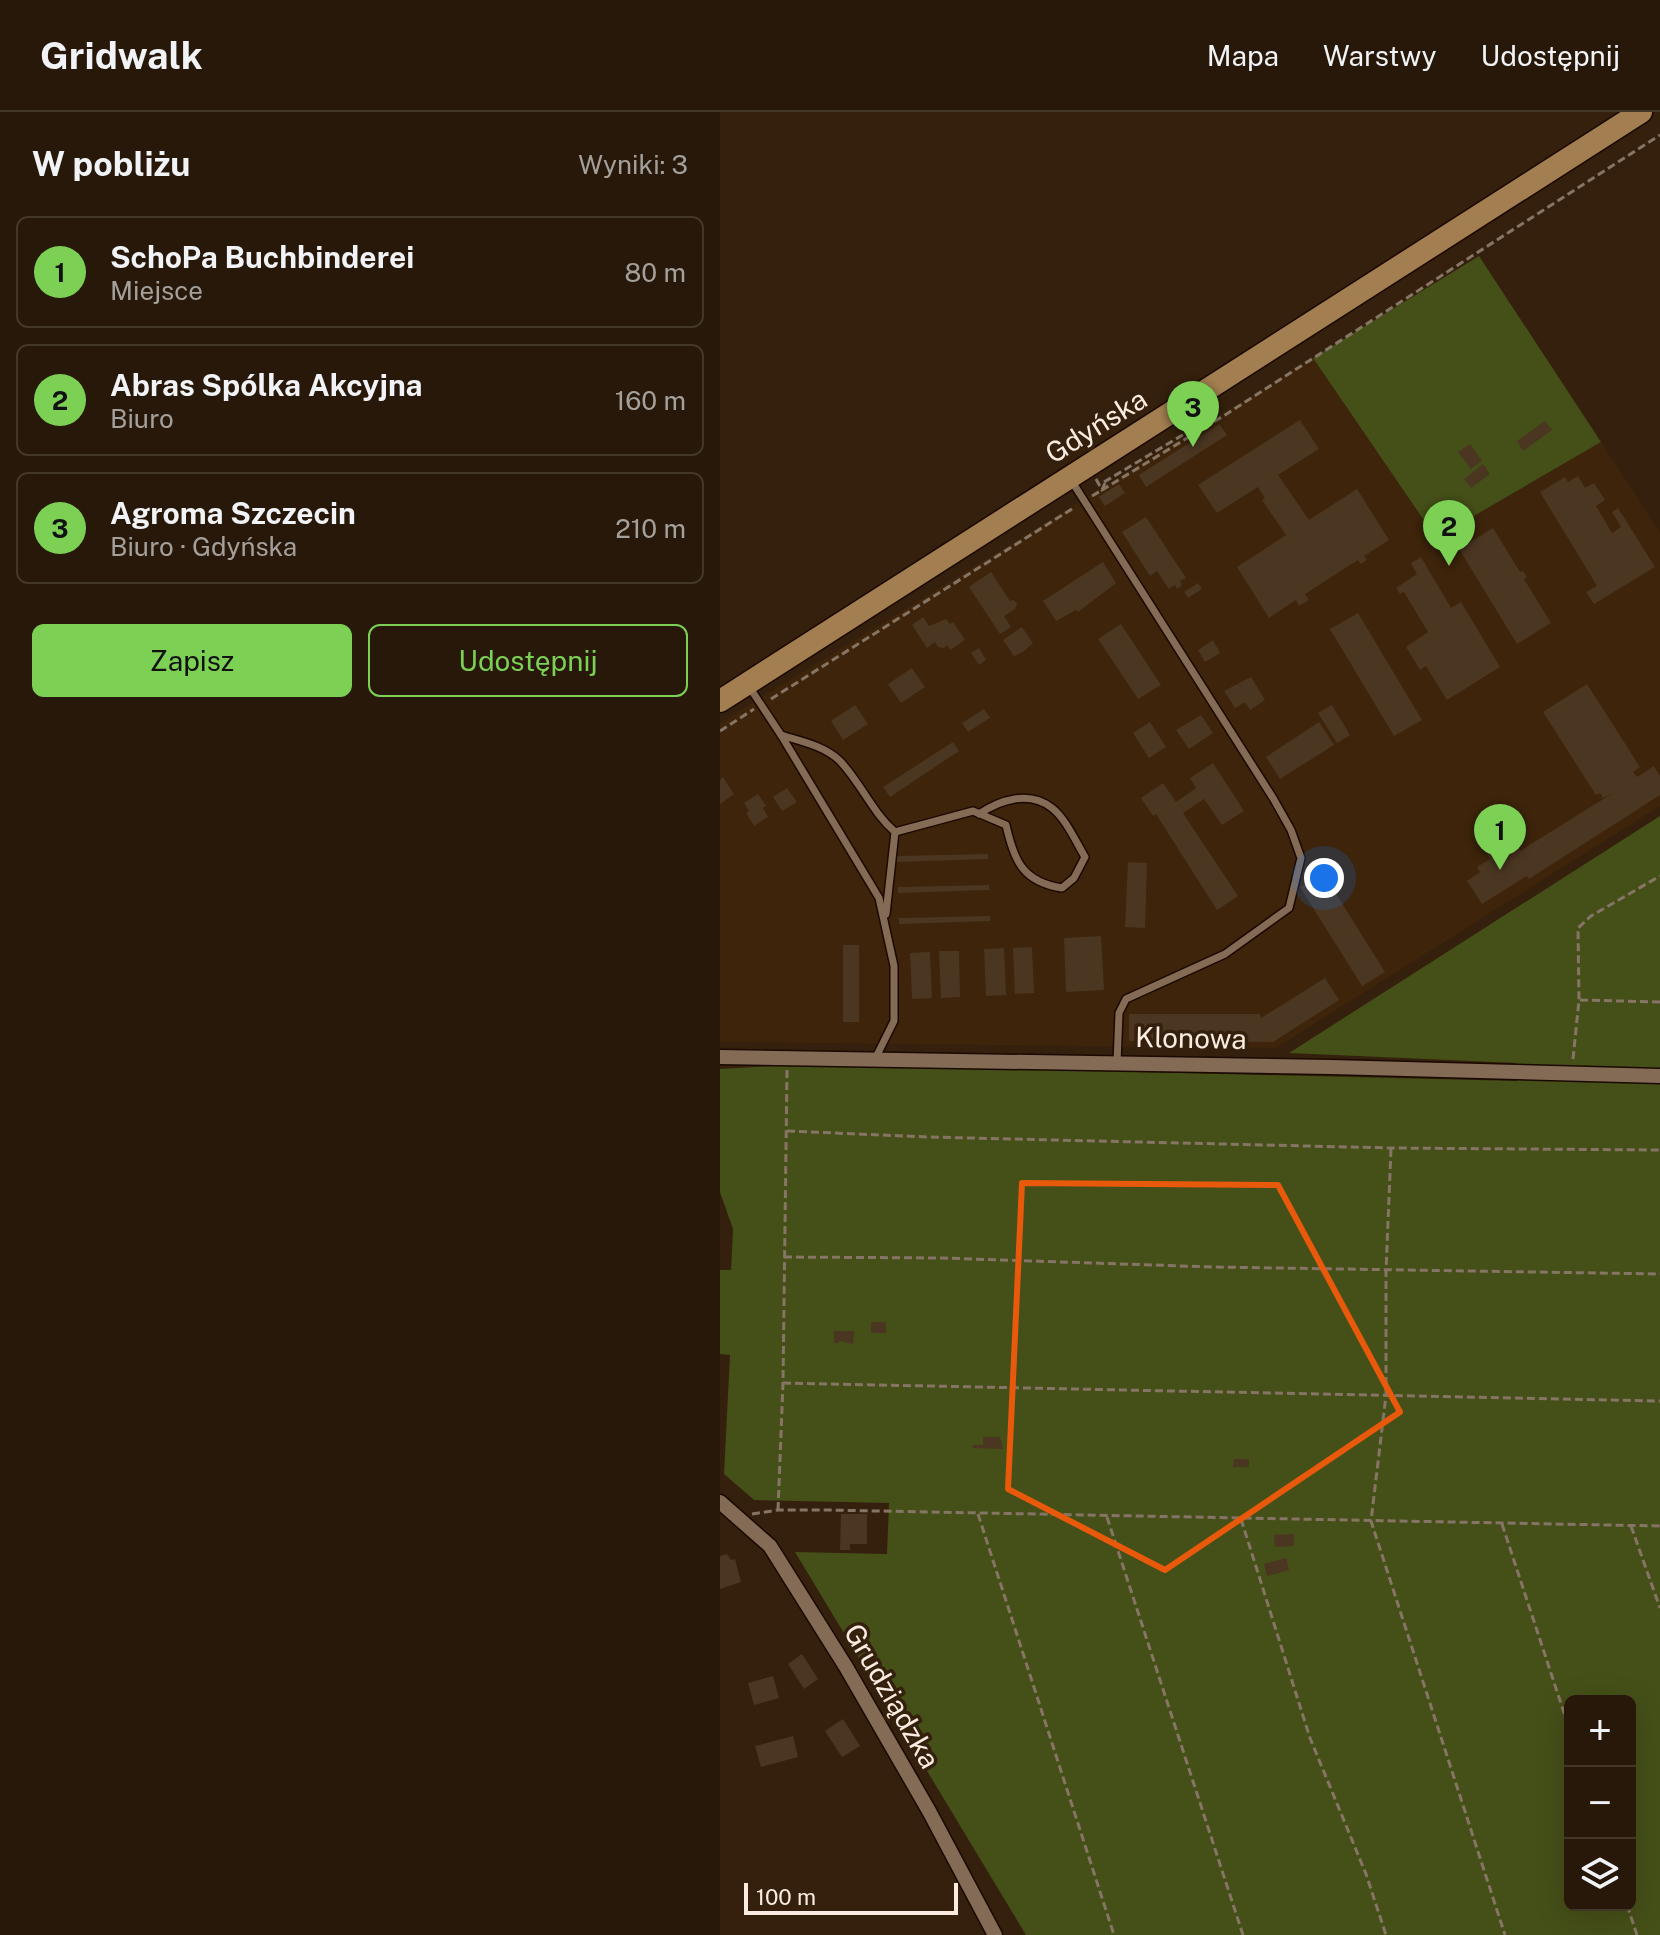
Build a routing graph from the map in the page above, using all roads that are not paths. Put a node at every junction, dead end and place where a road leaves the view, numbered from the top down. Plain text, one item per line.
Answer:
1 (1641, 112) edge
2 (1089, 473) junction
3 (747, 684) junction
4 (720, 701) edge
5 (781, 735) junction
6 (979, 814) junction
7 (895, 832) junction
8 (885, 924) junction
9 (720, 1057) edge
10 (875, 1059) junction
11 (1117, 1063) junction
12 (1660, 1076) edge
13 (720, 1502) edge
14 (995, 1935) edge

1 - 2 main road, Gdyńska
2 - 3 main road, Gdyńska
2 - 11 lane
3 - 4 main road, Gdyńska
3 - 5 lane
5 - 7 lane
5 - 8 lane
6 - 6 lane
6 - 7 lane
7 - 8 lane
8 - 10 lane
9 - 10 street, Klonowa
10 - 11 street, Klonowa
11 - 12 street, Klonowa
13 - 14 street, Grudziądzka

